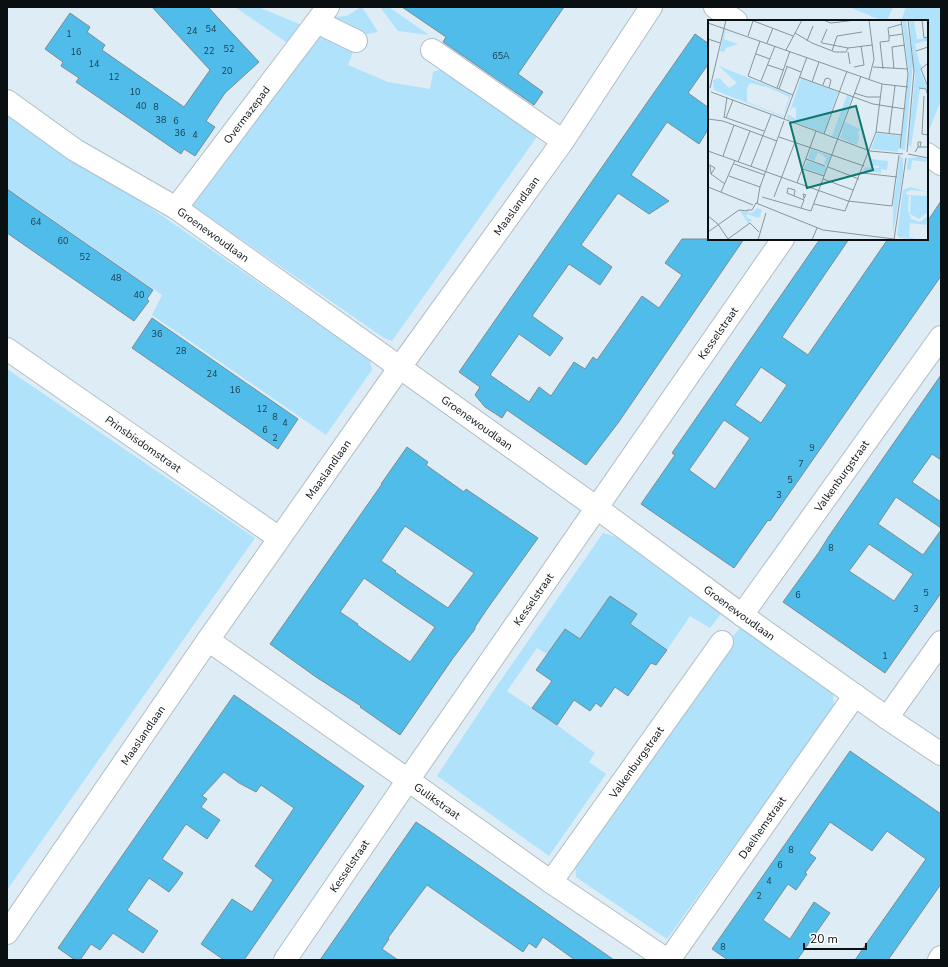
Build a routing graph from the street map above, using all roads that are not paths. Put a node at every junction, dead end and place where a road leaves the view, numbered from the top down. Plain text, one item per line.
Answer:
1 (651, 7) edge
2 (715, 7) edge
3 (322, 14) edge
4 (734, 20) edge
5 (356, 41) dead end
6 (432, 50) dead end
7 (7, 101) edge
8 (562, 140) junction
9 (928, 155) edge
10 (941, 164) edge
11 (176, 208) junction
12 (782, 240) edge
13 (941, 337) edge
14 (7, 349) edge
15 (400, 367) junction
16 (597, 508) junction
17 (279, 538) junction
18 (742, 615) junction
19 (208, 640) junction
20 (722, 642) dead end
21 (941, 642) edge
22 (855, 695) junction
23 (887, 718) junction
24 (941, 754) edge
25 (408, 780) junction
26 (551, 882) junction
27 (7, 933) edge
28 (941, 957) edge
29 (286, 960) edge
30 (668, 960) edge
31 (939, 960) edge

1 - 8 street, Maaslandlaan
2 - 4 street
3 - 5 street, Overmazepad
3 - 11 street, Overmazepad
6 - 8 street
7 - 11 street, Groenewoudlaan
8 - 15 street, Maaslandlaan
9 - 10 street
11 - 15 street, Groenewoudlaan
12 - 16 street, Kesselstraat
13 - 18 street, Valkenburgstraat
14 - 17 street, Prinsbisdomstraat
15 - 16 street, Groenewoudlaan
15 - 17 street, Maaslandlaan
16 - 18 street, Groenewoudlaan
16 - 25 street, Kesselstraat
17 - 19 street, Maaslandlaan
18 - 22 street, Groenewoudlaan
19 - 25 street, Gulikstraat
19 - 27 street, Maaslandlaan
20 - 26 street, Valkenburgstraat
21 - 23 street
22 - 23 street, Groenewoudlaan
22 - 30 street, Daelhemstraat
23 - 24 street, Groenewoudlaan
25 - 26 street, Gulikstraat
25 - 29 street, Kesselstraat
26 - 30 street, Gulikstraat
28 - 31 street

